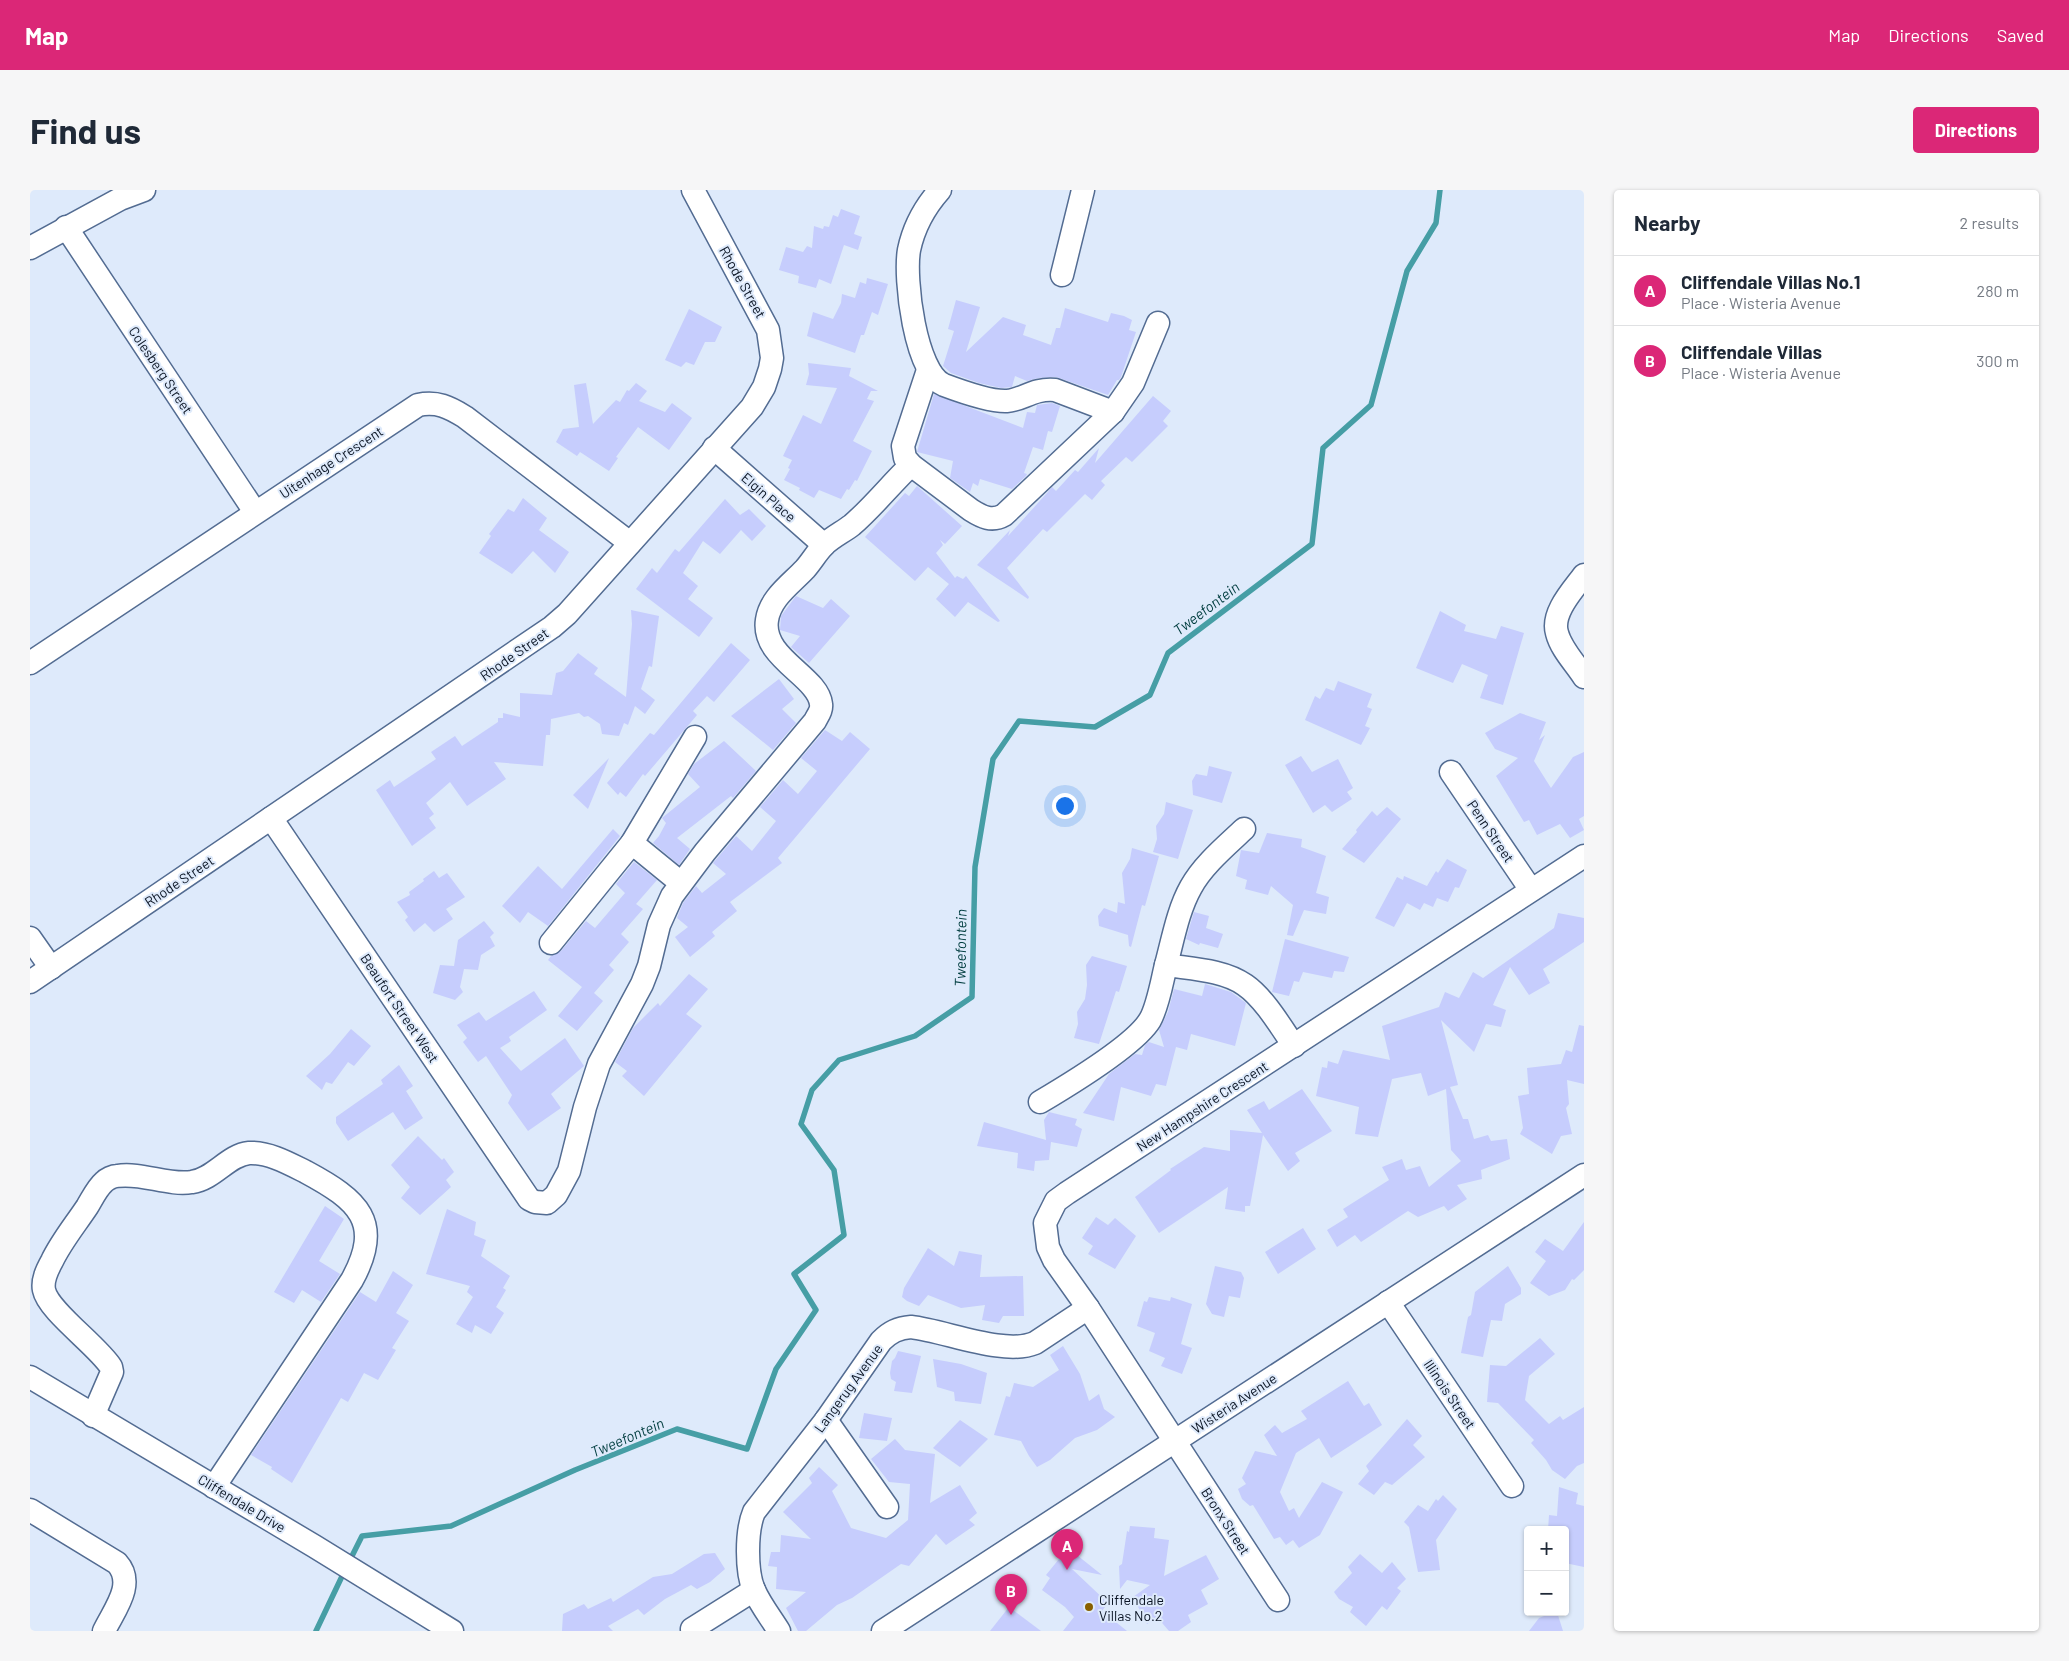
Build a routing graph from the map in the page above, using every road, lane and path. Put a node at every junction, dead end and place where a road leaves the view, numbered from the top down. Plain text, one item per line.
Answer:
1 (144, 190) edge
2 (694, 190) edge
3 (940, 190) edge
4 (1083, 190) edge
5 (66, 227) junction
6 (30, 248) edge
7 (1062, 274) dead end
8 (1158, 323) dead end
9 (928, 370) junction
10 (1113, 412) junction
11 (714, 448) junction
12 (911, 465) junction
13 (255, 512) junction
14 (630, 543) junction
15 (824, 545) junction
16 (1584, 574) edge
17 (30, 663) edge
18 (1584, 677) edge
19 (695, 737) dead end
20 (1451, 772) dead end
21 (271, 818) junction
22 (1244, 828) dead end
23 (632, 844) junction
24 (1584, 856) edge
25 (681, 883) junction
26 (1531, 890) junction
27 (30, 938) edge
28 (551, 943) dead end
29 (1166, 965) junction
30 (51, 968) junction
31 (30, 982) edge
32 (1294, 1046) junction
33 (1040, 1102) dead end
34 (1584, 1175) edge
35 (1388, 1302) junction
36 (1088, 1308) junction
37 (30, 1377) edge
38 (93, 1416) junction
39 (826, 1420) junction
40 (1174, 1442) junction
41 (1512, 1486) dead end
42 (214, 1487) junction
43 (887, 1507) dead end
44 (30, 1510) edge
45 (754, 1590) junction
46 (1278, 1600) dead end
47 (692, 1629) dead end
48 (104, 1631) edge
49 (452, 1631) edge
50 (779, 1631) edge
51 (883, 1631) edge

1 - 5 street
2 - 11 street, Rhode Street
3 - 9 street
4 - 7 street
5 - 6 street
5 - 13 street, Colesberg Street
8 - 10 street
9 - 10 street
9 - 12 street
10 - 12 street
11 - 14 street, Rhode Street
11 - 15 street, Elgin Place
12 - 15 street
13 - 14 street, Uitenhage Crescent
13 - 17 street, Uitenhage Crescent
14 - 21 street, Rhode Street
15 - 25 street
16 - 18 street
19 - 23 street
20 - 26 street, Penn Street
21 - 25 street, Beaufort Street West
21 - 30 street, Rhode Street
22 - 29 street
23 - 25 street
23 - 28 street
24 - 26 street, New Hampshire Crescent
26 - 32 street, New Hampshire Crescent
27 - 30 street
29 - 32 street
29 - 33 street
30 - 31 street, Rhode Street
32 - 36 street, New Hampshire Crescent
34 - 35 street, Wisteria Avenue
35 - 40 street, Wisteria Avenue
35 - 41 street, Illinois Street
36 - 39 street, Langerug Avenue
36 - 40 street, New Hampshire Crescent
37 - 38 street, Cliffendale Drive
38 - 42 street, Cliffendale Drive
38 - 42 street
39 - 43 street
39 - 45 street, Langerug Avenue
40 - 46 street, Bronx Street
40 - 51 street, Wisteria Avenue
42 - 49 street, Cliffendale Drive
44 - 48 street
45 - 47 street
45 - 50 street, Langerug Avenue

